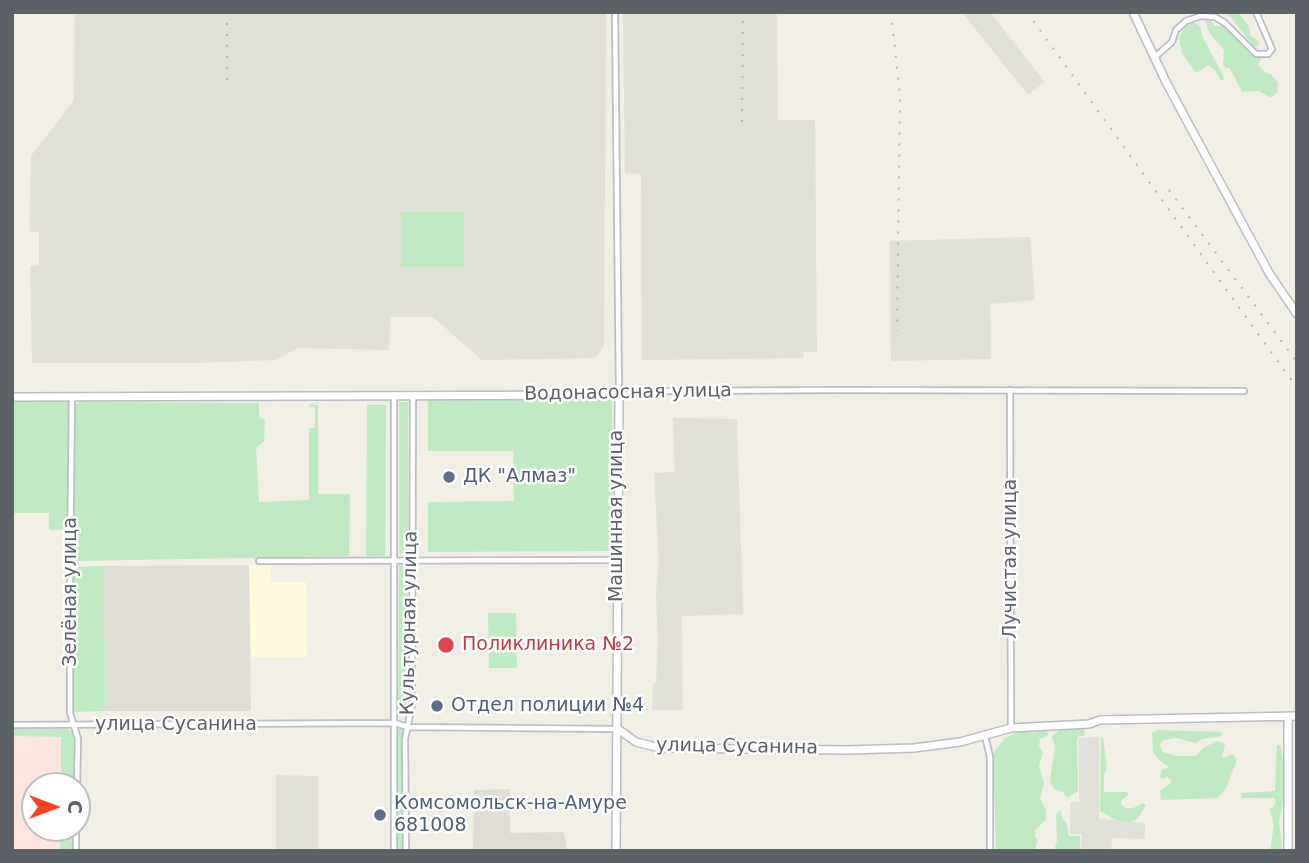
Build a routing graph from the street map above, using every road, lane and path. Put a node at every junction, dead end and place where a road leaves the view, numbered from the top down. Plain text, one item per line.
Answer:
1 (615, 12) edge
2 (1133, 12) edge
3 (1255, 12) edge
4 (1154, 58) junction
5 (1297, 314) edge
6 (1010, 390) junction
7 (1244, 391) dead end
8 (394, 395) junction
9 (413, 395) junction
10 (619, 395) junction
11 (72, 396) junction
12 (12, 397) edge
13 (394, 560) junction
14 (413, 560) junction
15 (616, 560) junction
16 (259, 561) dead end
17 (1292, 716) edge
18 (394, 723) junction
19 (12, 725) edge
20 (73, 726) junction
21 (408, 727) junction
22 (1011, 728) junction
23 (618, 729) junction
24 (985, 735) junction
25 (77, 772) edge
26 (394, 851) edge
27 (406, 851) edge
28 (616, 851) edge
29 (990, 851) edge
30 (1288, 851) edge

1 - 10 street, Машинная улица
2 - 4 street
3 - 4 street
4 - 5 street
6 - 7 street, Водонасосная улица
6 - 10 street, Водонасосная улица
6 - 22 street, Лучистая улица
8 - 9 street, Водонасосная улица
8 - 11 street, Водонасосная улица
8 - 13 street, Культурная улица
9 - 10 street, Водонасосная улица
9 - 14 street, Культурная улица
10 - 15 street, Машинная улица
11 - 12 street, Водонасосная улица
11 - 20 street, Зелёная улица
13 - 14 street
13 - 16 street
13 - 18 street, Культурная улица
14 - 15 street
14 - 21 street, Культурная улица
15 - 23 street, Машинная улица
17 - 22 street, улица Сусанина
17 - 30 street
18 - 20 street, улица Сусанина
18 - 21 street, улица Сусанина
18 - 26 street, Культурная улица
19 - 20 street, улица Сусанина
20 - 25 street, Зелёная улица
21 - 23 street, улица Сусанина
21 - 27 street, Культурная улица
22 - 24 street, улица Сусанина
23 - 24 street, улица Сусанина
23 - 28 street, Машинная улица
24 - 29 street

